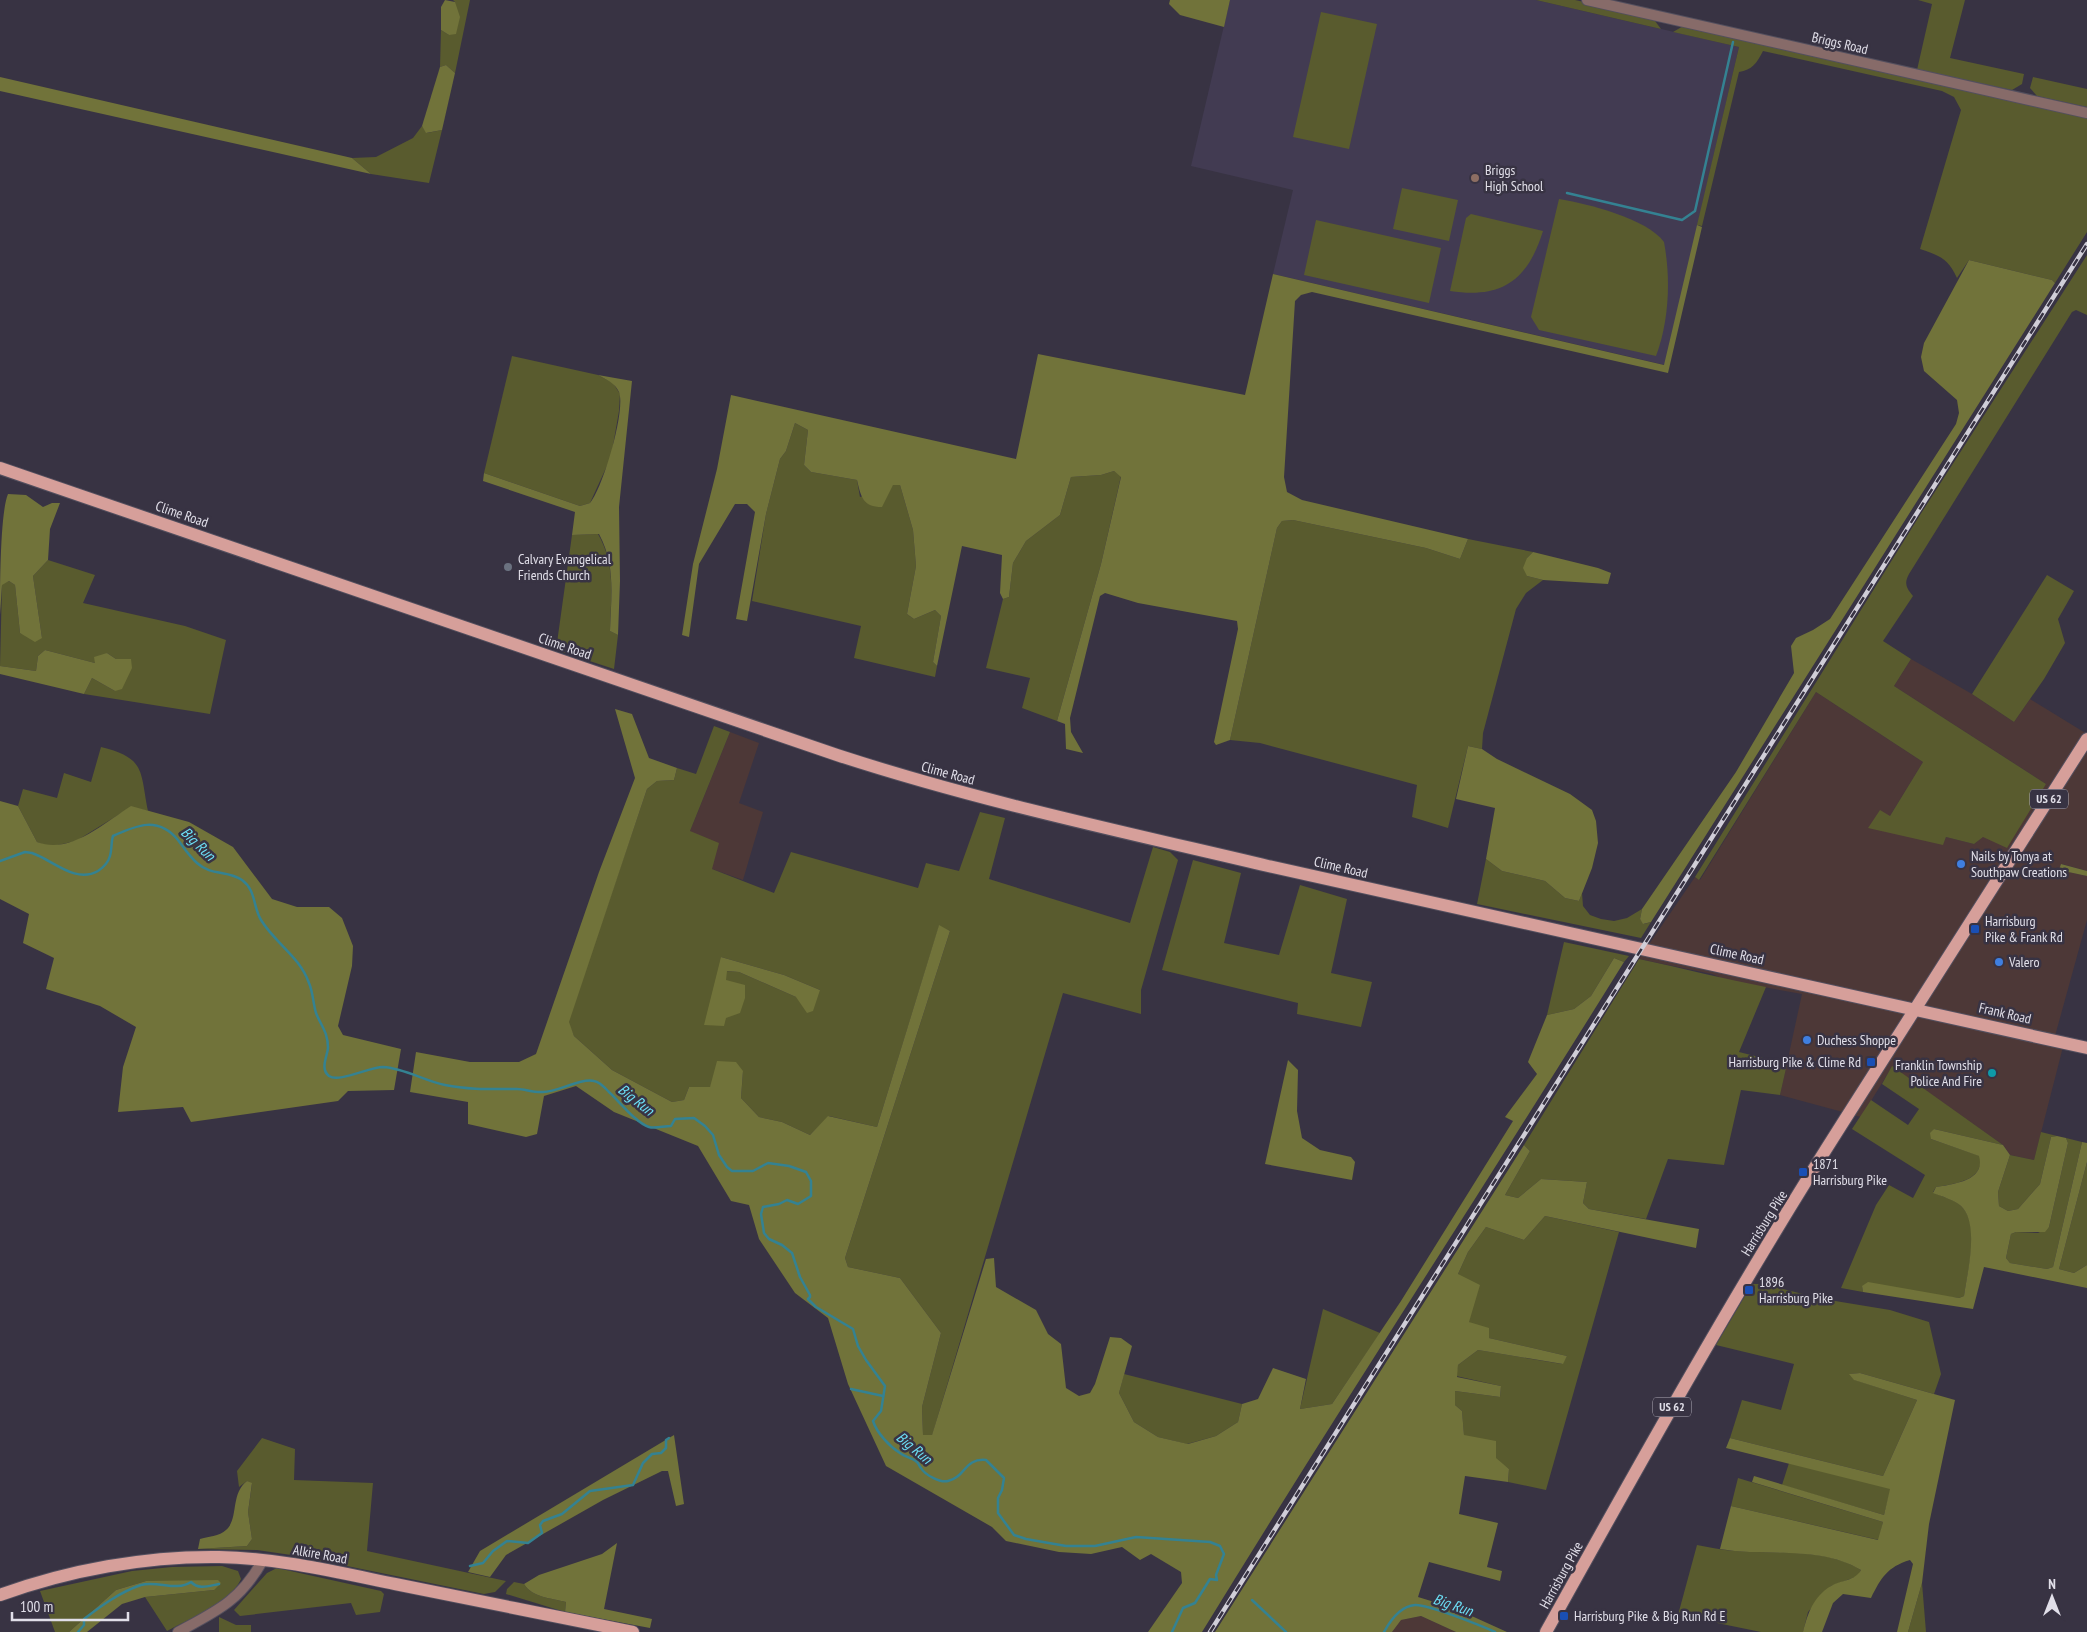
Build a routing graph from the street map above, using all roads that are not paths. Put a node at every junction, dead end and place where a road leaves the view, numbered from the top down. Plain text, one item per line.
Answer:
1 (1587, 0) edge
2 (2087, 113) edge
3 (0, 468) edge
4 (2087, 739) edge
5 (1916, 1008) junction
6 (2087, 1048) edge
7 (262, 1560) junction
8 (0, 1595) edge
9 (178, 1632) edge
10 (633, 1632) edge
11 (1546, 1632) edge

1 - 2 street, Briggs Road
3 - 5 main road, Clime Road
4 - 5 main road, Harrisburg Pike / US 62
5 - 6 main road, Frank Road
5 - 11 main road, Harrisburg Pike / US 62
7 - 8 main road, Alkire Road
7 - 9 street
7 - 10 main road, Alkire Road

